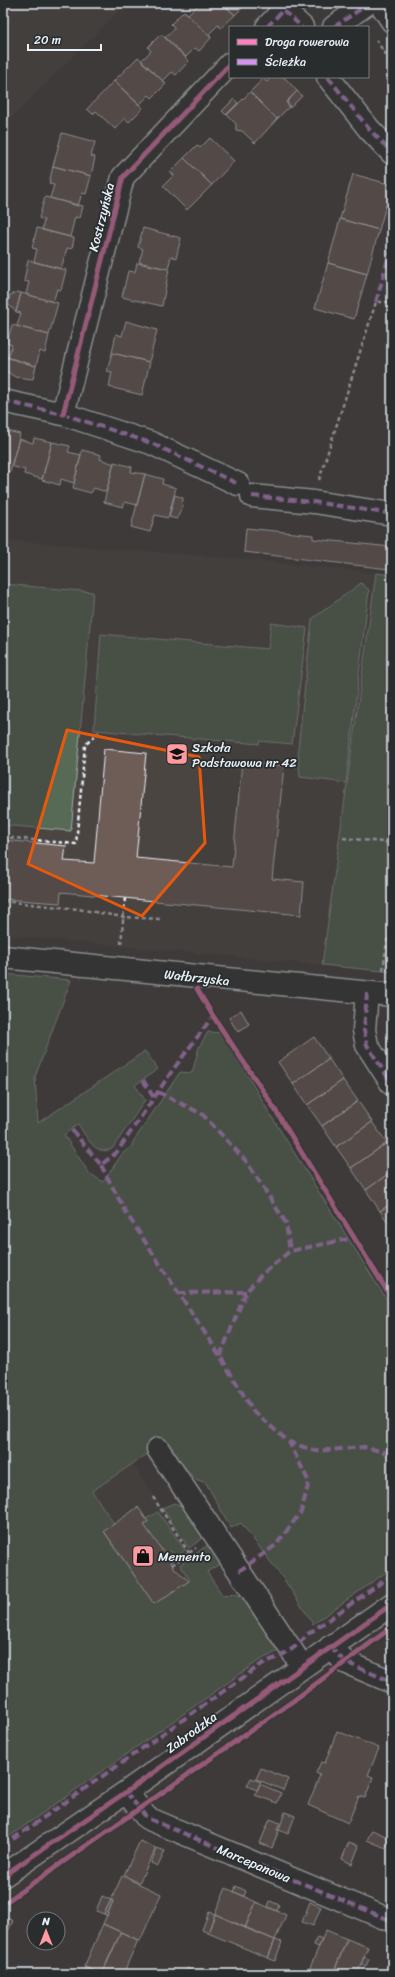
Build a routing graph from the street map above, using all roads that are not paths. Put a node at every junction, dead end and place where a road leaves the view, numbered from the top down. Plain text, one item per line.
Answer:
1 (370, 4) edge
2 (392, 21) edge
3 (268, 26) edge
4 (301, 26) edge
5 (336, 26) edge
6 (229, 65) edge
7 (329, 78) edge
8 (392, 153) edge
9 (3, 401) edge
10 (63, 414) junction
11 (392, 514) edge
12 (3, 957) edge
13 (367, 993) junction
14 (392, 995) edge
15 (392, 1084) edge
16 (158, 1449) dead end
17 (392, 1604) edge
18 (330, 1647) junction
19 (302, 1666) junction
20 (392, 1682) edge
21 (126, 1792) junction
22 (3, 1876) edge
23 (392, 1921) edge

1 - 2 street
1 - 5 street
3 - 4 street
6 - 10 street, Kostrzyńska
7 - 8 street
9 - 10 street
10 - 11 street
12 - 13 street, Wałbrzyska
13 - 14 street, Wałbrzyska
13 - 15 street
16 - 19 street
17 - 18 street, Zabrodzka
18 - 19 street, Zabrodzka
18 - 20 street
19 - 21 street, Zabrodzka
21 - 22 street, Zabrodzka
21 - 23 street, Marcepanowa

